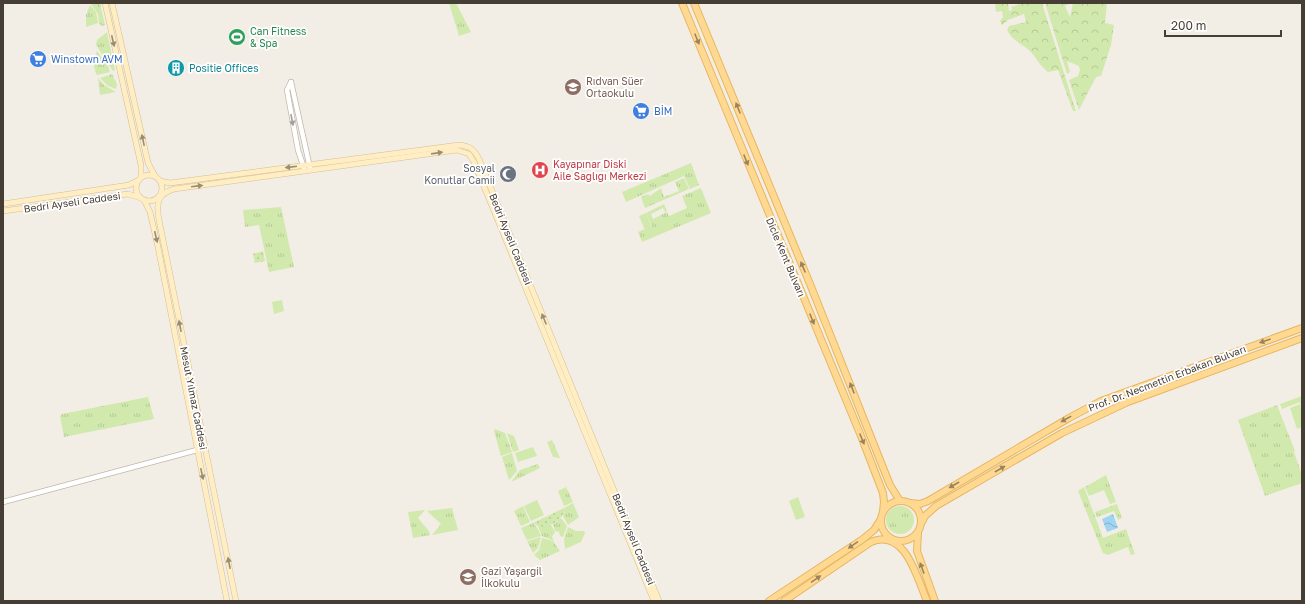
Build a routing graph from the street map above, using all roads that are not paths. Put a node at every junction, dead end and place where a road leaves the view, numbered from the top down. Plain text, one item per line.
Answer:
1 (105, 3) edge
2 (112, 3) edge
3 (682, 3) edge
4 (694, 3) edge
5 (307, 168) junction
6 (156, 176) junction
7 (140, 179) junction
8 (160, 181) junction
9 (160, 196) junction
10 (142, 199) junction
11 (3, 204) edge
12 (3, 211) edge
13 (1302, 328) edge
14 (1302, 338) edge
15 (197, 450) junction
16 (900, 501) junction
17 (3, 502) edge
18 (910, 503) junction
19 (882, 515) junction
20 (922, 522) junction
21 (918, 533) junction
22 (894, 540) junction
23 (227, 601) edge
24 (236, 601) edge
25 (654, 601) edge
26 (659, 601) edge
27 (769, 601) edge
28 (784, 601) edge
29 (927, 601) edge
30 (936, 601) edge

1 -> 7 main road
6 -> 2 main road
3 -> 19 main road, Dicle Kent Bulvarı
16 -> 4 main road, Dicle Kent Bulvarı
5 -> 5 street
5 -> 8 main road, Bedri Ayseli Caddesi
9 -> 5 main road, Bedri Ayseli Caddesi
5 -> 25 main road, Bedri Ayseli Caddesi
26 -> 5 main road, Bedri Ayseli Caddesi
6 - 7 main road
6 - 8 main road
7 - 10 main road
7 - 11 main road, Bedri Ayseli Caddesi
8 - 9 main road
9 - 10 main road
24 -> 9 main road, Mesut Yılmaz Caddesi
10 - 12 main road, Bedri Ayseli Caddesi
10 -> 15 main road, Mesut Yılmaz Caddesi
13 -> 18 main road, Prof. Dr. Necmettin Erbakan Bulvarı
20 -> 14 main road, Prof. Dr. Necmettin Erbakan Bulvarı
15 - 17 street
15 -> 23 main road, Mesut Yılmaz Caddesi
16 - 18 main road
16 - 19 main road
18 - 20 main road
19 - 22 main road
19 -> 27 main road
20 - 21 main road
21 - 22 main road
30 -> 21 main road
28 -> 22 main road
22 - 29 main road

